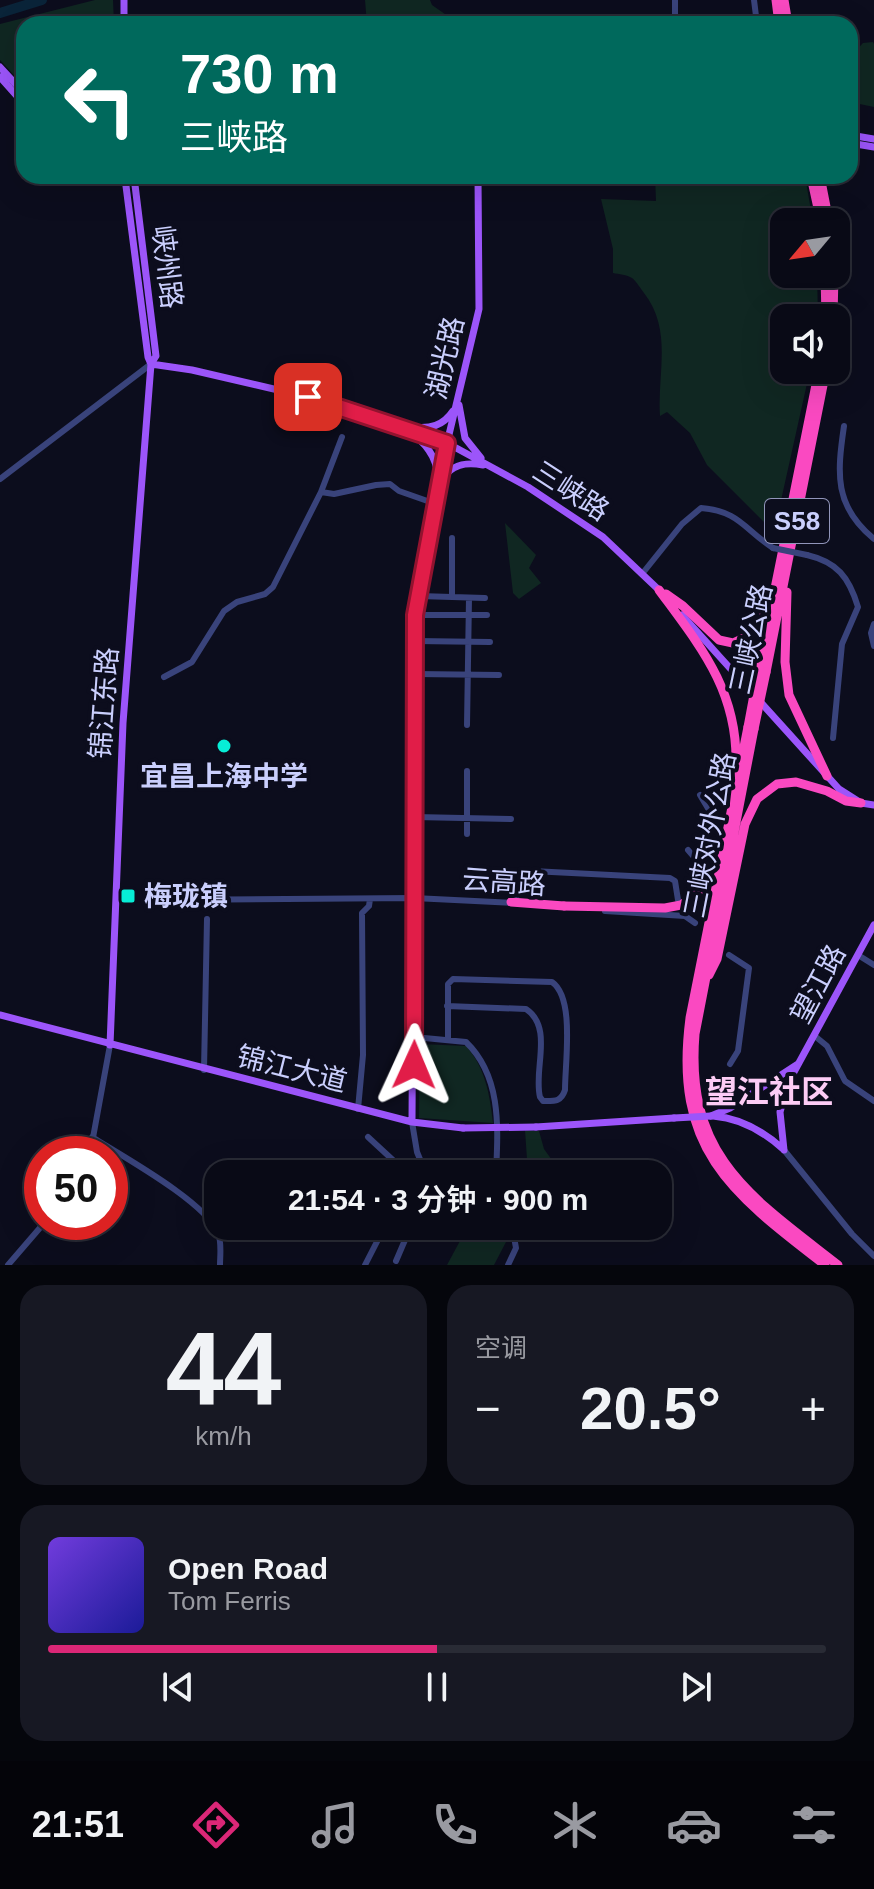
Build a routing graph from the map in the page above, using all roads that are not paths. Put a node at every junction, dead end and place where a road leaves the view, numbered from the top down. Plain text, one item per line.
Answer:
1 (0, 67) edge
2 (0, 77) edge
3 (16, 84) edge
4 (16, 95) edge
5 (127, 184) edge
6 (478, 184) edge
7 (817, 184) edge
8 (818, 184) edge
9 (819, 208) edge
10 (825, 208) edge
11 (151, 364) junction
12 (817, 384) edge
13 (823, 384) edge
14 (458, 396) junction
15 (402, 426) junction
16 (844, 426) dead end
17 (342, 437) dead end
18 (447, 443) junction
19 (489, 465) junction
20 (1, 475) edge
21 (439, 486) junction
22 (321, 492) junction
23 (436, 504) junction
24 (452, 538) dead end
25 (874, 539) edge
26 (642, 574) junction
27 (783, 574) junction
28 (659, 590) junction
29 (419, 596) junction
30 (452, 597) junction
31 (469, 598) junction
32 (485, 598) dead end
33 (415, 615) junction
34 (469, 615) junction
35 (487, 615) dead end
36 (874, 624) edge
37 (416, 641) junction
38 (469, 642) junction
39 (490, 642) dead end
40 (874, 646) edge
41 (416, 674) junction
42 (468, 675) junction
43 (499, 675) dead end
44 (164, 677) dead end
45 (467, 725) dead end
46 (751, 728) junction
47 (833, 738) dead end
48 (467, 771) dead end
49 (827, 776) junction
50 (735, 787) junction
51 (700, 795) dead end
52 (861, 803) junction
53 (874, 805) edge
54 (415, 817) junction
55 (467, 818) junction
56 (511, 819) dead end
57 (467, 834) dead end
58 (688, 850) dead end
59 (720, 857) junction
60 (701, 865) junction
61 (414, 898) junction
62 (370, 899) junction
63 (162, 900) dead end
64 (678, 900) dead end
65 (511, 902) junction
66 (685, 916) junction
67 (207, 919) dead end
68 (695, 923) dead end
69 (874, 925) edge
70 (729, 955) dead end
71 (858, 955) junction
72 (874, 965) edge
73 (704, 984) junction
74 (447, 1006) junction
75 (0, 1015) edge
76 (414, 1037) junction
77 (816, 1037) junction
78 (448, 1039) junction
79 (110, 1045) junction
80 (800, 1062) junction
81 (730, 1064) dead end
82 (204, 1070) junction
83 (874, 1101) edge
84 (358, 1109) junction
85 (711, 1116) junction
86 (412, 1122) junction
87 (781, 1132) junction
88 (92, 1136) edge
89 (368, 1137) dead end
90 (772, 1139) junction
91 (784, 1150) junction
92 (128, 1160) edge
93 (393, 1160) edge
94 (420, 1160) edge
95 (496, 1160) edge
96 (30, 1240) edge
97 (378, 1240) edge
98 (405, 1240) edge
99 (515, 1240) edge
100 (874, 1256) edge
101 (396, 1261) dead end
102 (8, 1265) edge
103 (220, 1265) edge
104 (365, 1265) edge
105 (508, 1265) edge
106 (825, 1265) edge
107 (838, 1265) edge

1 - 3 main road
2 - 4 main road
5 - 11 main road, 峡州路
6 - 14 main road, 湖光路
7 - 9 highway
8 - 10 highway
11 - 15 main road, 三峡路
11 - 20 street
11 - 79 main road, 锦江东路
12 - 27 highway, 三峡公路 / S58
13 - 27 highway, 三峡公路 / S58
14 - 15 main road
14 - 18 main road, 湖光路
14 - 19 main road
15 - 18 main road, 三峡路
15 - 21 main road
16 - 25 street
17 - 22 street
18 - 19 main road, 三峡路
18 - 21 main road, 湖光路
19 - 21 main road
19 - 26 main road, 三峡路
21 - 23 main road, 湖光路
22 - 23 street
22 - 44 street
23 - 29 main road, 湖光路
24 - 30 street
26 - 28 main road, 三峡路
26 - 47 street, bridge
27 - 28 highway
27 - 46 highway, 三峡公路 / S58, bridge
27 - 49 highway
28 - 49 main road, 三峡路
28 - 50 highway
29 - 30 street
29 - 33 main road, 湖光路
30 - 31 street
31 - 32 street
31 - 34 street
33 - 34 street
33 - 37 main road, 湖光路
34 - 35 street
34 - 38 street
36 - 40 street
37 - 38 street
37 - 41 main road, 湖光路
38 - 39 street
38 - 42 street
41 - 42 street
41 - 54 main road, 湖光路
42 - 43 street
42 - 45 street
46 - 50 highway, 三峡对外公路 / S58
46 - 73 highway, 三峡对外公路 / S58
48 - 55 street
49 - 52 main road, 三峡路
50 - 59 highway, 三峡对外公路 / S58
51 - 60 street
52 - 53 main road, 三峡路
52 - 73 highway
54 - 55 street
54 - 61 main road, 湖光路
55 - 56 street
55 - 57 street
58 - 60 street
59 - 65 highway, bridge
59 - 106 highway, 三峡对外公路 / S58
60 - 66 street
61 - 62 street, 云高路
61 - 65 street, 云高路
61 - 76 main road, 湖光路
62 - 63 street, 云高路
62 - 84 street
64 - 65 street
65 - 66 street, 云高路
66 - 68 street
67 - 82 street
69 - 71 main road, 望江路
70 - 81 street
71 - 72 street
71 - 77 main road, 望江路
73 - 107 highway, S58
74 - 74 street
74 - 78 street
75 - 79 main road, 锦江大道
76 - 78 street
76 - 86 main road, 湖光路
77 - 80 main road, 望江路
77 - 83 street
78 - 95 street
79 - 82 main road, 锦江大道
79 - 88 street
80 - 85 main road
80 - 87 main road, 望江路
82 - 84 main road, 锦江大道
84 - 86 main road, 锦江大道
85 - 86 main road, 锦江大道, bridge
85 - 90 main road
86 - 94 street
87 - 90 main road
87 - 91 main road, 望江路
89 - 93 street
90 - 91 main road
91 - 100 street
92 - 103 street
96 - 102 street
97 - 104 street
98 - 101 street
99 - 105 street

